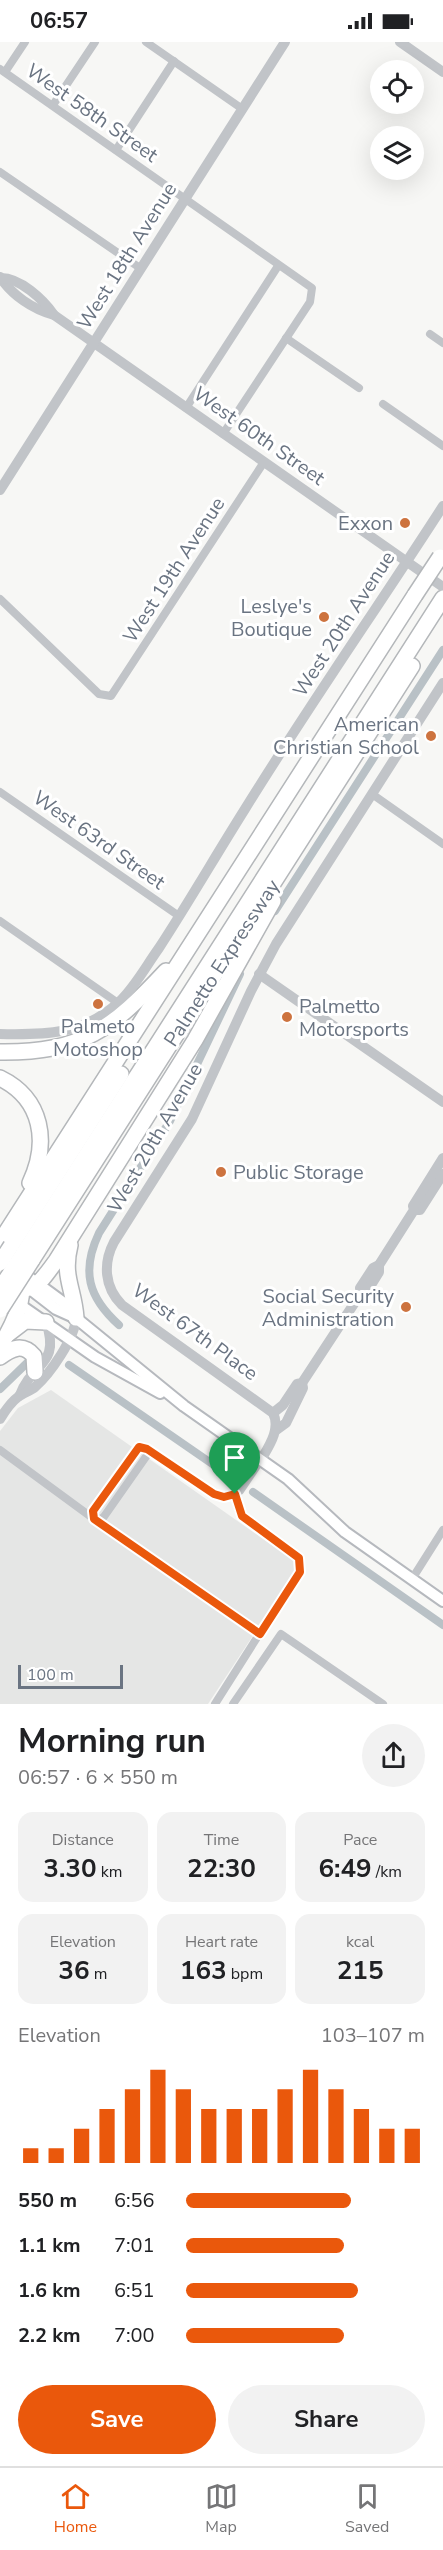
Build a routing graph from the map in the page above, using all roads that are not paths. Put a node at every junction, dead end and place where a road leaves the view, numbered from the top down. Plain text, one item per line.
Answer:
1 (25, 42) edge
2 (94, 42) edge
3 (146, 42) edge
4 (285, 42) edge
5 (400, 42) edge
6 (174, 61) junction
7 (3, 71) edge
8 (443, 72) edge
9 (53, 105) junction
10 (241, 108) junction
11 (116, 150) junction
12 (0, 172) edge
13 (184, 198) junction
14 (278, 266) junction
15 (140, 268) junction
16 (0, 277) edge
17 (430, 334) dead end
18 (286, 338) junction
19 (94, 343) junction
20 (443, 343) edge
21 (359, 388) dead end
22 (383, 404) dead end
23 (186, 408) junction
24 (223, 434) junction
25 (443, 446) edge
26 (264, 462) junction
27 (0, 490) edge
28 (443, 506) edge
29 (442, 560) edge
30 (407, 561) junction
31 (443, 587) edge
32 (0, 599) edge
33 (432, 604) edge
34 (443, 683) edge
35 (0, 792) edge
36 (372, 794) junction
37 (301, 841) junction
38 (443, 844) edge
39 (179, 916) junction
40 (0, 921) edge
41 (193, 943) junction
42 (260, 974) junction
43 (118, 1003) junction
44 (0, 1034) edge
45 (0, 1052) edge
46 (0, 1078) edge
47 (443, 1102) edge
48 (443, 1158) edge
49 (443, 1174) edge
50 (414, 1210) junction
51 (73, 1236) junction
52 (11, 1250) edge
53 (0, 1266) edge
54 (107, 1273) joint
55 (0, 1289) edge
56 (26, 1290) junction
57 (0, 1310) edge
58 (76, 1318) junction
59 (46, 1323) junction
60 (4, 1340) edge
61 (70, 1340) junction
62 (0, 1357) edge
63 (35, 1372) junction
64 (302, 1383) junction
65 (20, 1395) junction
66 (184, 1406) junction
67 (273, 1413) junction
68 (0, 1419) edge
69 (275, 1431) junction
70 (0, 1450) edge
71 (150, 1451) junction
72 (261, 1460) junction
73 (235, 1494) junction
74 (94, 1519) junction
75 (443, 1530) edge
76 (412, 1579) junction
77 (443, 1601) edge
78 (260, 1634) junction
79 (215, 1704) edge
80 (233, 1704) edge
81 (383, 1704) edge

1 - 7 street
2 - 9 street
3 - 6 street
4 - 10 street, West 18th Avenue
5 - 8 street
6 - 10 street
6 - 11 street
7 - 9 street, West 58th Street
9 - 11 street, West 58th Street
10 - 13 street, West 18th Avenue
11 - 13 street, West 58th Street
12 - 15 street
13 - 14 street, West 58th Street
13 - 15 street, West 18th Avenue
14 - 18 street, West 58th Street
14 - 23 street
15 - 19 street, West 18th Avenue
16 - 19 street, West 60th Street
17 - 20 street
18 - 21 street
18 - 24 street
19 - 23 street, West 60th Street
19 - 27 street, West 18th Avenue
22 - 25 street
23 - 24 street, West 60th Street
24 - 26 street, West 60th Street
26 - 30 street, West 60th Street
26 - 32 street, West 19th Avenue
28 - 30 street, West 20th Avenue
29 - 33 highway, Palmetto Expressway, bridge
30 - 31 street, West 60th Street
30 - 39 street, West 20th Avenue
33 - 37 highway, Palmetto Expressway
33 - 41 highway, Palmetto Expressway
33 - 52 highway
34 - 36 street, West 20th Avenue
35 - 39 street, West 63rd Street
36 - 38 street
36 - 42 street, West 20th Avenue
37 - 51 highway
37 - 52 highway, Palmetto Expressway
39 - 43 street, West 20th Avenue
40 - 43 street
41 - 45 highway
41 - 52 highway, Palmetto Expressway
42 - 47 street
42 - 54 street, West 20th Avenue
43 - 44 street, West 20th Avenue
46 - 52 highway
48 - 50 street
49 - 50 street
50 - 64 street
51 - 56 highway
51 - 58 highway
52 - 53 highway, bridge
52 - 55 highway, bridge
52 - 56 main road
52 - 57 highway, Palmetto Expressway, bridge
53 - 56 main road
54 - 67 street, West 67th Place
55 - 56 highway
56 - 58 main road
56 - 59 main road
56 - 60 highway
58 - 61 street
58 - 66 main road
59 - 60 highway
59 - 61 main road
59 - 63 street
61 - 65 street
61 - 66 main road
62 - 63 highway
63 - 65 street
64 - 67 street
64 - 69 street
65 - 68 street
66 - 72 main road
67 - 69 street
69 - 72 street
70 - 74 street
71 - 73 street
71 - 74 street
71 - 74 street
72 - 73 street
72 - 76 main road
73 - 78 street
74 - 78 street
75 - 76 street
76 - 77 main road
78 - 79 street
80 - 81 street

